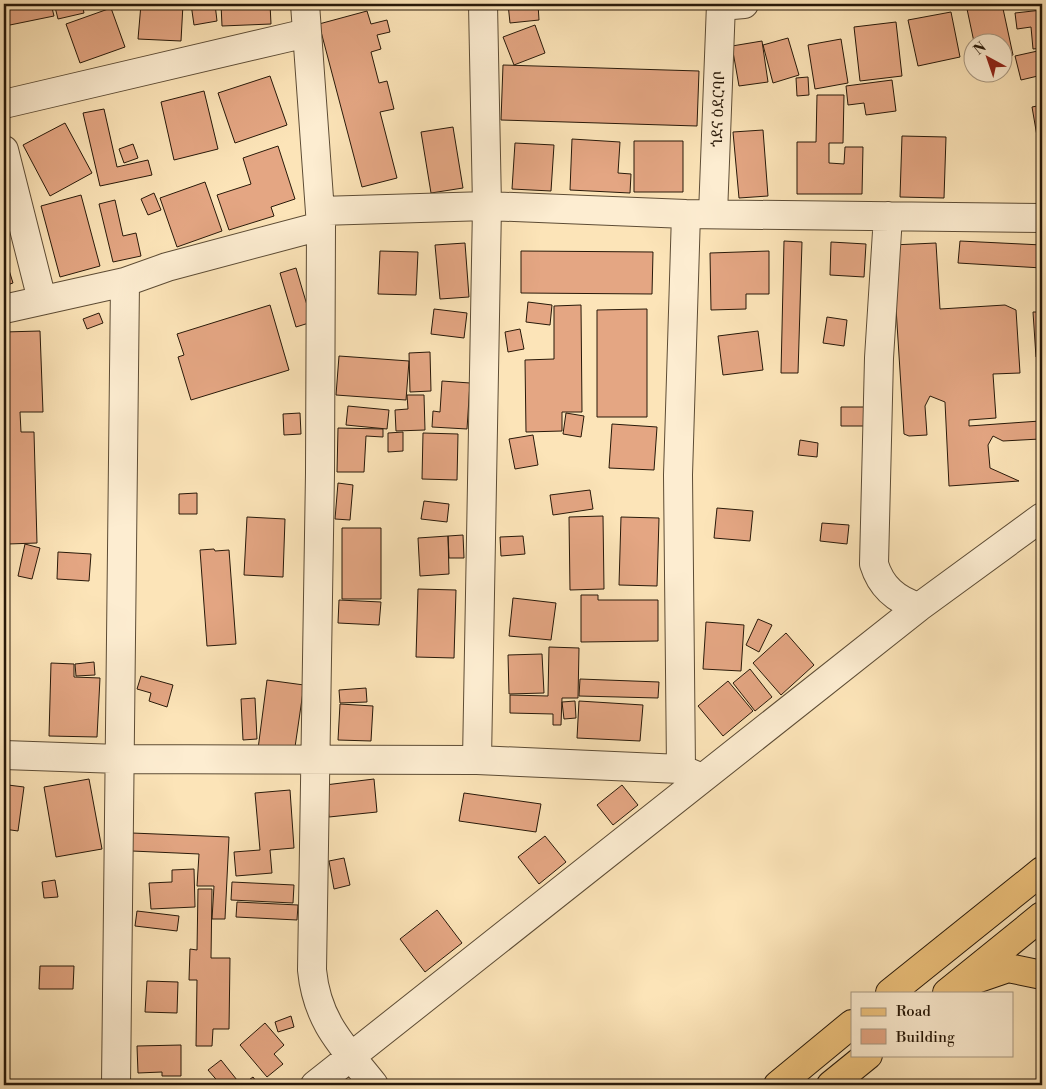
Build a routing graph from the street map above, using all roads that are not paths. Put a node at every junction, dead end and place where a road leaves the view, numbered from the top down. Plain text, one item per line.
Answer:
1 (305, 4) edge
2 (484, 4) edge
3 (729, 4) edge
4 (307, 33) junction
5 (4, 104) edge
6 (4, 150) edge
7 (487, 206) junction
8 (686, 214) junction
9 (714, 214) junction
10 (888, 216) junction
11 (1042, 218) edge
12 (321, 219) junction
13 (125, 282) junction
14 (42, 300) junction
15 (4, 309) edge
16 (1042, 517) edge
17 (919, 607) junction
18 (4, 755) edge
19 (119, 759) junction
20 (315, 760) junction
21 (477, 760) junction
22 (692, 773) junction
23 (1042, 870) edge
24 (1042, 916) edge
25 (1042, 975) edge
26 (891, 992) edge
27 (948, 992) edge
28 (949, 992) edge
29 (851, 1025) edge
30 (867, 1056) edge
31 (351, 1057) junction
32 (787, 1082) edge
33 (116, 1085) edge
34 (315, 1085) edge
35 (374, 1085) edge
36 (831, 1085) edge

1 - 4 street
2 - 7 street
3 - 9 street, ጎደና ዕደርባቦ
4 - 5 street
4 - 12 street
6 - 14 street
7 - 8 street
7 - 12 street
7 - 21 street
8 - 9 street
8 - 22 street
9 - 10 street
10 - 11 street
10 - 17 street
12 - 13 street
12 - 20 street
13 - 14 street
13 - 19 street
14 - 15 street
16 - 17 street
17 - 22 street
18 - 19 street
19 - 20 street
19 - 33 street
20 - 21 street
20 - 31 street
21 - 22 street
22 - 31 street
23 - 26 main road
24 - 27 main road
25 - 28 main road
29 - 32 main road
30 - 36 main road
31 - 34 street
31 - 35 street

